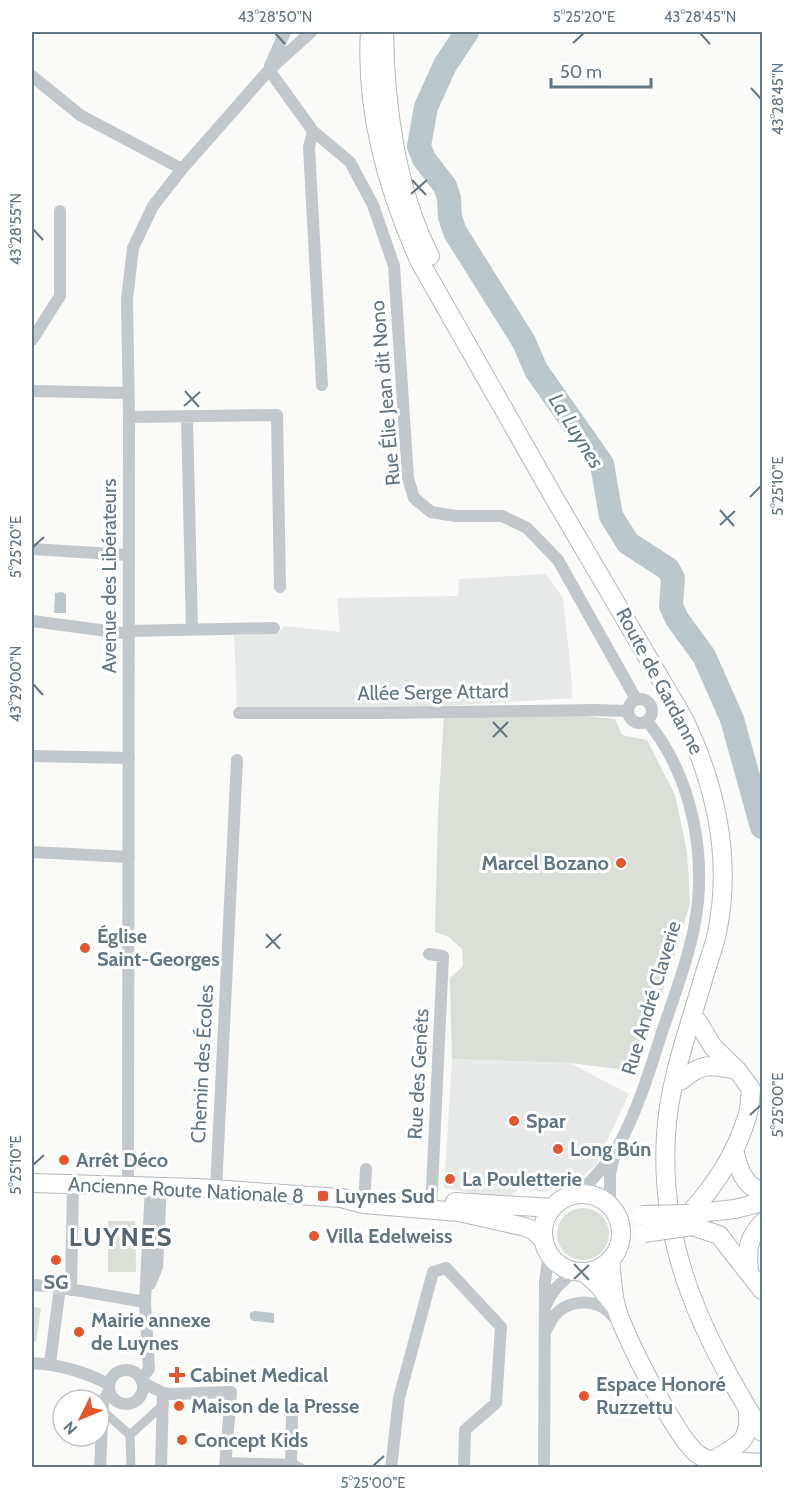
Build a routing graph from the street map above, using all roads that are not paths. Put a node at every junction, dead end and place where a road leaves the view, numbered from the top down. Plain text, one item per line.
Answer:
1 (285, 32) edge
2 (311, 32) edge
3 (370, 32) edge
4 (384, 32) edge
5 (269, 70) junction
6 (32, 76) edge
7 (313, 131) junction
8 (182, 169) junction
9 (60, 211) dead end
10 (32, 340) edge
11 (322, 385) dead end
12 (32, 391) edge
13 (128, 393) junction
14 (187, 416) junction
15 (129, 417) junction
16 (32, 549) edge
17 (128, 555) junction
18 (280, 587) dead end
19 (32, 621) edge
20 (274, 628) dead end
21 (192, 630) junction
22 (129, 631) junction
23 (636, 699) junction
24 (627, 711) junction
25 (238, 713) dead end
26 (647, 721) junction
27 (32, 756) edge
28 (129, 758) junction
29 (237, 760) dead end
30 (32, 852) edge
31 (129, 856) junction
32 (429, 954) dead end
33 (698, 1022) junction
34 (737, 1070) junction
35 (682, 1080) junction
36 (616, 1149) junction
37 (734, 1150) junction
38 (366, 1169) dead end
39 (32, 1183) edge
40 (73, 1185) junction
41 (128, 1186) junction
42 (156, 1187) junction
43 (216, 1190) junction
44 (762, 1192) edge
45 (579, 1194) junction
46 (364, 1200) junction
47 (762, 1202) edge
48 (432, 1205) junction
49 (552, 1208) junction
50 (612, 1208) junction
51 (762, 1214) edge
52 (691, 1220) junction
53 (762, 1223) edge
54 (643, 1224) junction
55 (546, 1246) junction
56 (614, 1254) junction
57 (749, 1271) junction
58 (580, 1272) junction
59 (32, 1285) edge
60 (65, 1289) junction
61 (762, 1290) edge
62 (146, 1296) junction
63 (615, 1307) junction
64 (545, 1309) junction
65 (622, 1325) junction
66 (545, 1333) junction
67 (32, 1363) edge
68 (50, 1364) junction
69 (138, 1378) junction
70 (107, 1382) junction
71 (106, 1388) edge
72 (138, 1399) junction
73 (164, 1399) junction
74 (121, 1404) junction
75 (111, 1408) edge
76 (757, 1410) edge
77 (292, 1413) dead end
78 (111, 1418) edge
79 (762, 1432) edge
80 (130, 1435) junction
81 (100, 1448) edge
82 (714, 1460) junction
83 (762, 1462) edge
84 (226, 1465) edge
85 (295, 1466) edge
86 (100, 1467) edge
87 (130, 1467) edge
88 (161, 1467) edge
89 (391, 1467) edge
90 (464, 1467) edge
91 (544, 1467) edge

1 - 5 street
2 - 5 street, Avenue des Libérateurs
3 - 76 main road, Route de Gardanne
4 - 33 main road, Route de Gardanne
5 - 7 street, Rue Élie Jean dit Nono
5 - 8 street, Avenue des Libérateurs
6 - 8 street
7 - 11 street
7 - 23 street, Rue Élie Jean dit Nono
8 - 13 street, Avenue des Libérateurs
9 - 10 street
12 - 13 street
13 - 15 street, Avenue des Libérateurs
14 - 15 street
14 - 18 street
14 - 21 street
15 - 17 street, Avenue des Libérateurs
16 - 17 street
17 - 22 street, Avenue des Libérateurs
19 - 22 street
20 - 21 street
21 - 22 street
22 - 28 street, Avenue des Libérateurs
23 - 24 street
23 - 26 street
24 - 25 street, Allée Serge Attard
24 - 26 street
26 - 36 street, Rue André Claverie
27 - 28 street
28 - 31 street, Avenue des Libérateurs
29 - 43 street, Chemin des Écoles
30 - 31 street
31 - 41 street, Avenue des Libérateurs
32 - 48 street, Rue des Genêts
33 - 34 main road
33 - 35 main road, Route de Gardanne
34 - 35 main road
34 - 37 main road
35 - 76 main road, Route de Gardanne
36 - 45 street, Rue André Claverie
36 - 50 street, Rue André Claverie
37 - 44 main road
37 - 52 main road
38 - 46 street
39 - 40 main road, Ancienne Route Nationale 8
40 - 41 main road, Ancienne Route Nationale 8
40 - 60 street
41 - 42 main road, Ancienne Route Nationale 8
42 - 43 main road, Ancienne Route Nationale 8
42 - 62 street
43 - 46 main road, Ancienne Route Nationale 8
45 - 49 main road
45 - 50 main road
46 - 48 main road, Ancienne Route Nationale 8
47 - 52 main road
48 - 49 main road, Ancienne Route Nationale 8
48 - 55 main road, Ancienne Route Nationale 8
49 - 55 main road
50 - 54 main road
50 - 56 main road
51 - 52 main road
52 - 54 main road, bridge
52 - 57 main road
53 - 57 main road
54 - 56 main road
55 - 58 main road
55 - 64 street
56 - 58 main road
56 - 63 main road
57 - 61 main road
58 - 63 main road
58 - 64 street
59 - 60 street
60 - 62 street
60 - 68 street
62 - 69 street
63 - 65 main road
64 - 66 street
65 - 66 street
65 - 82 main road
66 - 91 street
67 - 68 street
68 - 70 street
69 - 70 street
69 - 72 street
69 - 73 street
70 - 71 street
70 - 74 street
72 - 73 street
72 - 74 street
73 - 80 street
73 - 84 street
73 - 88 street
74 - 75 street
76 - 79 main road, Route de Gardanne
76 - 82 main road
77 - 85 street
78 - 80 street
80 - 87 street
81 - 86 street
82 - 83 main road
84 - 85 street
89 - 90 street

